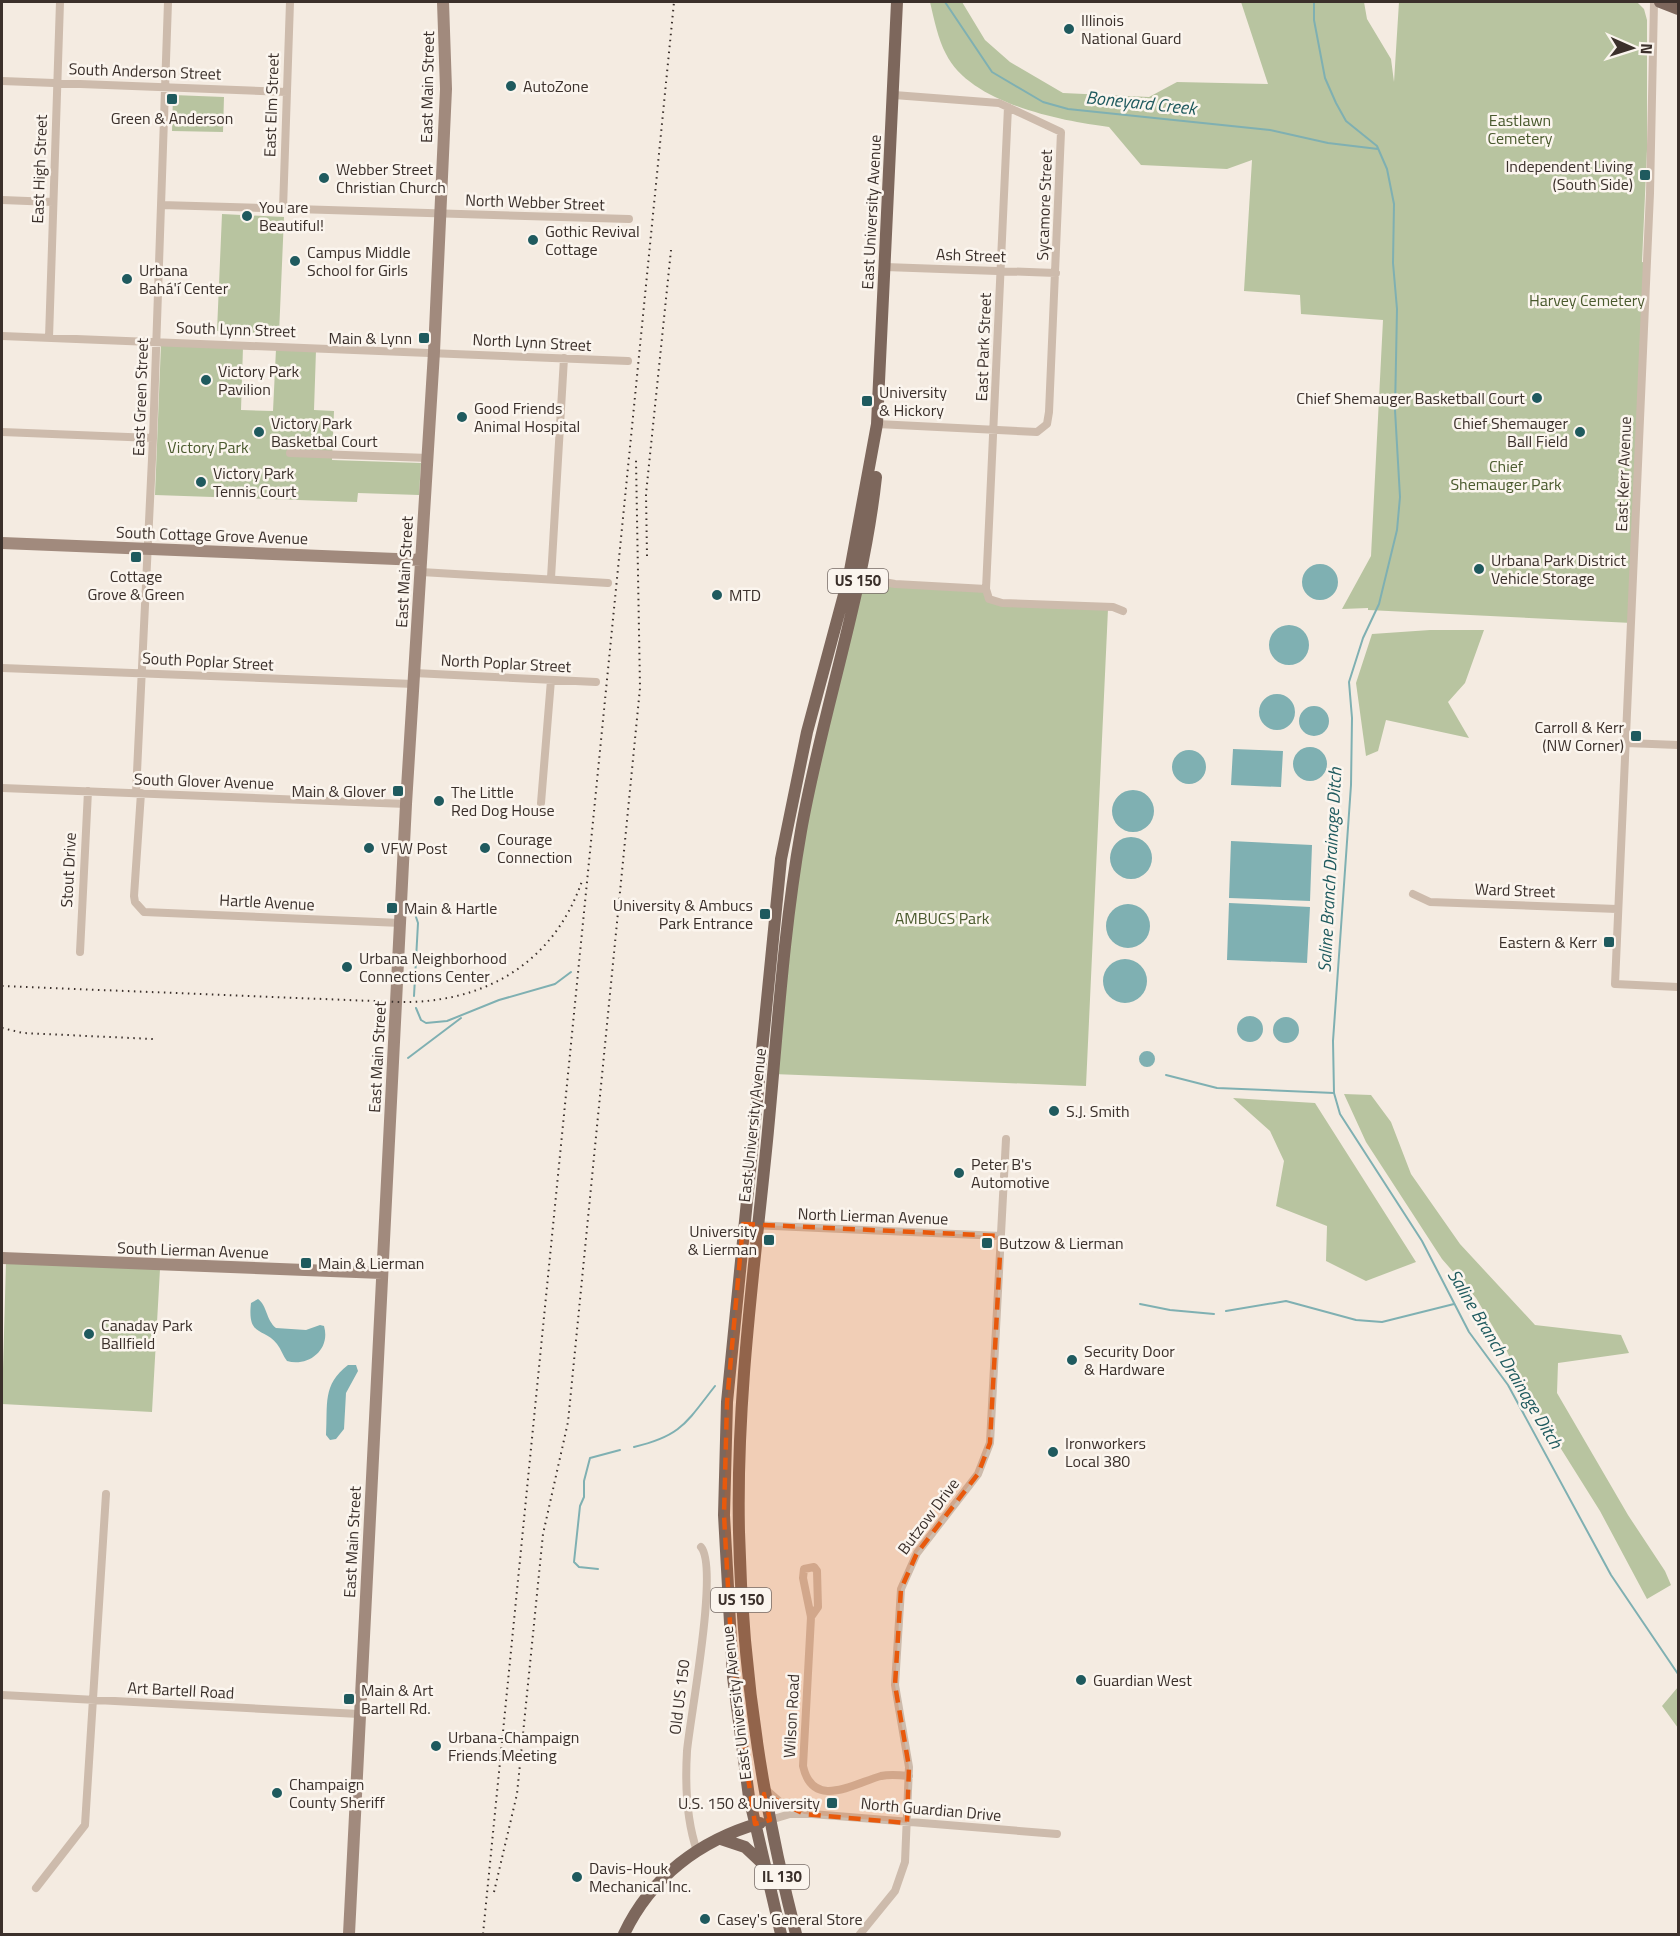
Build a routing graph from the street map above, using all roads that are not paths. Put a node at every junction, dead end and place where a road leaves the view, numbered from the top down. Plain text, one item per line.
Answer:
1 (60, 2) edge
2 (168, 2) edge
3 (290, 2) edge
4 (443, 2) edge
5 (897, 2) edge
6 (1654, 2) edge
7 (1660, 2) edge
8 (1678, 9) edge
9 (2, 81) edge
10 (57, 83) junction
11 (165, 86) junction
12 (287, 92) junction
13 (894, 95) junction
14 (1008, 107) junction
15 (2, 200) edge
16 (53, 202) junction
17 (161, 205) junction
18 (283, 209) junction
19 (440, 214) junction
20 (629, 219) dead end
21 (885, 267) junction
22 (1001, 270) junction
23 (1056, 273) junction
24 (2, 336) edge
25 (49, 338) junction
26 (157, 341) junction
27 (434, 352) junction
28 (564, 358) junction
29 (628, 361) dead end
30 (877, 424) junction
31 (994, 430) junction
32 (2, 432) edge
33 (153, 438) junction
34 (290, 453) dead end
35 (428, 458) junction
36 (2, 543) edge
37 (148, 549) junction
38 (421, 566) junction
39 (854, 577) junction
40 (551, 578) junction
41 (608, 583) dead end
42 (986, 589) junction
43 (1123, 611) dead end
44 (2, 668) edge
45 (142, 673) junction
46 (414, 679) junction
47 (551, 680) junction
48 (596, 682) dead end
49 (1626, 744) junction
50 (1678, 745) edge
51 (2, 788) edge
52 (88, 790) junction
53 (139, 793) junction
54 (541, 803) dead end
55 (406, 804) junction
56 (1413, 894) dead end
57 (135, 902) joint
58 (1617, 909) junction
59 (401, 923) junction
60 (80, 952) dead end
61 (1678, 987) edge
62 (1006, 1139) dead end
63 (743, 1224) junction
64 (758, 1225) junction
65 (1001, 1236) junction
66 (2, 1258) edge
67 (382, 1273) junction
68 (106, 1494) dead end
69 (701, 1547) dead end
70 (811, 1617) junction
71 (2, 1695) edge
72 (93, 1700) junction
73 (359, 1714) junction
74 (909, 1776) junction
75 (763, 1787) junction
76 (804, 1814) junction
77 (770, 1820) junction
78 (907, 1822) junction
79 (755, 1824) junction
80 (1057, 1834) dead end
81 (721, 1839) junction
82 (697, 1851) junction
83 (763, 1864) junction
84 (36, 1888) dead end
85 (349, 1935) edge
86 (624, 1935) edge
87 (781, 1935) edge
88 (796, 1935) edge
89 (860, 1935) edge

1 - 10 street, East High Street
2 - 11 street, East Green Street
3 - 12 street, East Elm Street
4 - 19 main road, East Main Street
5 - 13 main road, East University Avenue / US 150
6 - 49 street, East Kerr Avenue
7 - 8 main road
9 - 10 street, South Anderson Street
10 - 11 street, South Anderson Street
10 - 16 street, East High Street
11 - 12 street, South Anderson Street
11 - 17 street, East Green Street
12 - 18 street, East Elm Street
13 - 14 street, Sycamore Street
13 - 21 main road, East University Avenue / US 150
14 - 22 street, East Park Street
14 - 23 street, Sycamore Street
15 - 16 street
16 - 25 street, East High Street
17 - 18 street, North Webber Street
17 - 26 street, East Green Street
18 - 19 street, North Webber Street
19 - 20 street, North Webber Street
19 - 27 main road, East Main Street
21 - 22 street, Ash Street
21 - 30 main road, East University Avenue / US 150
22 - 23 street, Ash Street
22 - 31 street, East Park Street
23 - 31 street
24 - 25 street, South Lynn Street
25 - 26 street, South Lynn Street
26 - 27 street, South Lynn Street
26 - 33 street, East Green Street
27 - 28 street, North Lynn Street
27 - 35 main road, East Main Street
28 - 29 street, North Lynn Street
28 - 40 street
30 - 31 street
30 - 39 main road, East University Avenue / US 150
31 - 42 street, East Park Street
32 - 33 street
33 - 37 street, East Green Street
34 - 35 street
35 - 38 main road, East Main Street
36 - 37 main road, South Cottage Grove Avenue
37 - 38 main road, South Cottage Grove Avenue
37 - 45 street, East Green Street
38 - 40 street
38 - 46 main road, East Main Street
39 - 42 street
39 - 63 main road, East University Avenue / US 150
39 - 64 main road, East University Avenue / US 150
40 - 41 street
42 - 43 street
44 - 45 street, South Poplar Street
45 - 46 street, South Poplar Street
45 - 53 street, East Green Street
46 - 47 street, North Poplar Street
46 - 55 main road, East Main Street
47 - 48 street, North Poplar Street
47 - 54 street
49 - 50 street
49 - 58 street, East Kerr Avenue
51 - 52 street, South Glover Avenue
52 - 53 street, South Glover Avenue
52 - 60 street, Stout Drive
53 - 55 street, South Glover Avenue
53 - 57 street, East Green Street
55 - 59 main road, East Main Street
56 - 58 street, Ward Street
57 - 59 street, Hartle Avenue
58 - 61 street, East Kerr Avenue
59 - 67 main road, East Main Street
62 - 65 street, Butzow Drive
63 - 64 street, North Lierman Avenue
63 - 79 main road, East University Avenue / US 150
64 - 65 street, North Lierman Avenue
64 - 75 main road, East University Avenue / US 150
65 - 74 street, Butzow Drive
66 - 67 main road, South Lierman Avenue
67 - 73 main road, East Main Street
68 - 72 street
69 - 82 street, Old US 150
70 - 70 street, Wilson Road
70 - 74 street, Wilson Road
71 - 72 street, Art Bartell Road
72 - 73 street, Art Bartell Road
72 - 84 street
73 - 85 main road, East Main Street
74 - 78 street, Butzow Drive
75 - 76 street, North Guardian Drive
75 - 77 main road, East University Avenue / US 150
76 - 77 street, North Guardian Drive
76 - 78 street, North Guardian Drive
77 - 79 main road
77 - 88 main road, IL 130
78 - 80 street, North Guardian Drive
78 - 89 street, Butzow Drive
79 - 81 main road
79 - 83 main road, East University Avenue
81 - 82 main road
81 - 83 main road
82 - 86 main road
83 - 87 main road, IL 130

